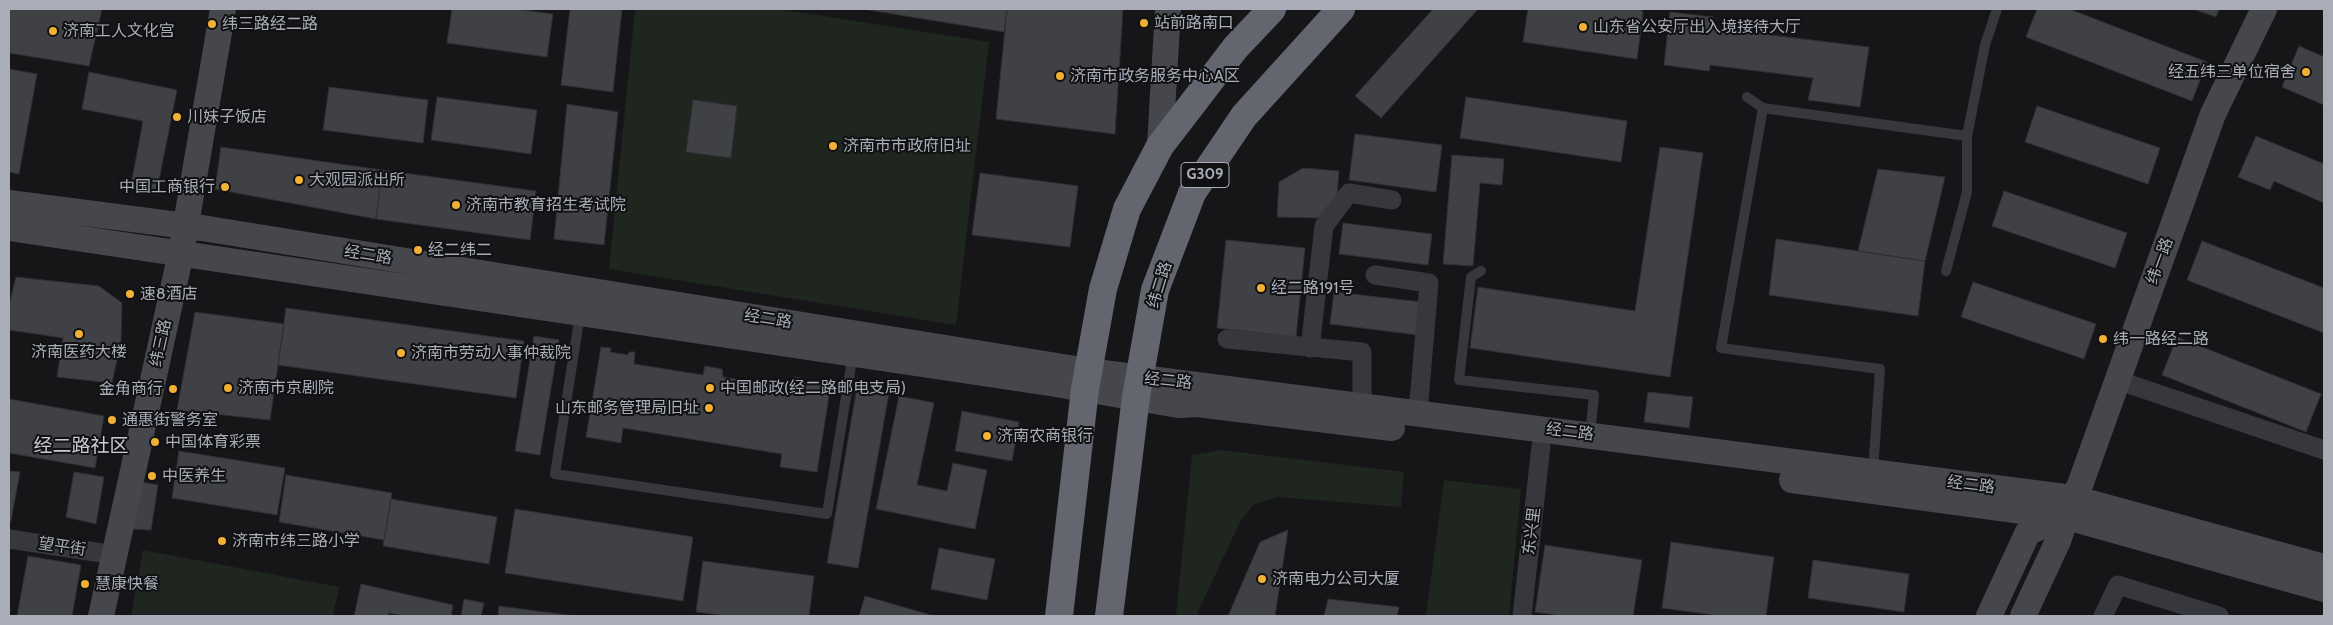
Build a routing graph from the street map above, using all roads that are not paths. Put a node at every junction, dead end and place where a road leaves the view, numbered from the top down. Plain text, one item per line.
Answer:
1 (223, 9) edge
2 (1168, 9) edge
3 (1272, 9) edge
4 (1341, 9) edge
5 (1997, 9) edge
6 (2264, 9) edge
7 (1747, 97) dead end
8 (1763, 108) junction
9 (1967, 136) junction
10 (1160, 146) junction
11 (1392, 200) dead end
12 (9, 203) edge
13 (186, 226) junction
14 (9, 228) edge
15 (181, 253) junction
16 (1482, 271) dead end
17 (1946, 271) dead end
18 (1375, 275) dead end
19 (580, 313) junction
20 (1228, 339) dead end
21 (1310, 348) junction
22 (853, 354) junction
23 (1087, 380) junction
24 (2117, 380) junction
25 (1137, 387) junction
26 (1362, 406) junction
27 (1418, 413) junction
28 (1590, 435) junction
29 (1541, 446) junction
30 (2324, 450) edge
31 (1873, 472) junction
32 (2070, 507) junction
33 (9, 539) edge
34 (115, 555) junction
35 (2324, 567) edge
36 (2324, 589) edge
37 (102, 616) edge
38 (1058, 616) edge
39 (1109, 616) edge
40 (1522, 616) edge
41 (1989, 616) edge
42 (2023, 616) edge
43 (2103, 616) edge
44 (2219, 616) edge

1 - 13 street, 纬三路
2 - 10 street
3 - 10 highway
4 - 25 highway, 纬二路 / G309
5 - 9 lane
6 - 24 street, 纬一路
7 - 8 lane
8 - 9 lane
8 - 31 lane
9 - 17 lane
10 - 23 highway
11 - 21 street
12 - 13 street, 经二路
13 - 15 street, 纬三路
13 - 23 street, 经二路
14 - 15 street, 经二路
15 - 19 street, 经二路
15 - 34 street, 纬三路
16 - 28 lane
18 - 27 street
19 - 22 street, 经二路
19 - 22 lane
20 - 21 street
21 - 26 street
22 - 23 street, 经二路
23 - 25 street, 经二路
23 - 38 highway
24 - 30 street
24 - 32 street, 纬一路
25 - 26 street, 经二路
25 - 29 street, 经二路
25 - 39 highway, 纬二路 / G309
26 - 27 street, 经二路
27 - 28 street, 经二路
28 - 31 street, 经二路
29 - 32 street, 经二路
29 - 40 street, 东兴里
31 - 32 street, 经二路
32 - 35 street, 经二路
32 - 36 street, 经二路
32 - 41 street
32 - 42 street, 纬一路
33 - 34 street, 望平街
34 - 37 street, 纬三路
43 - 44 street

